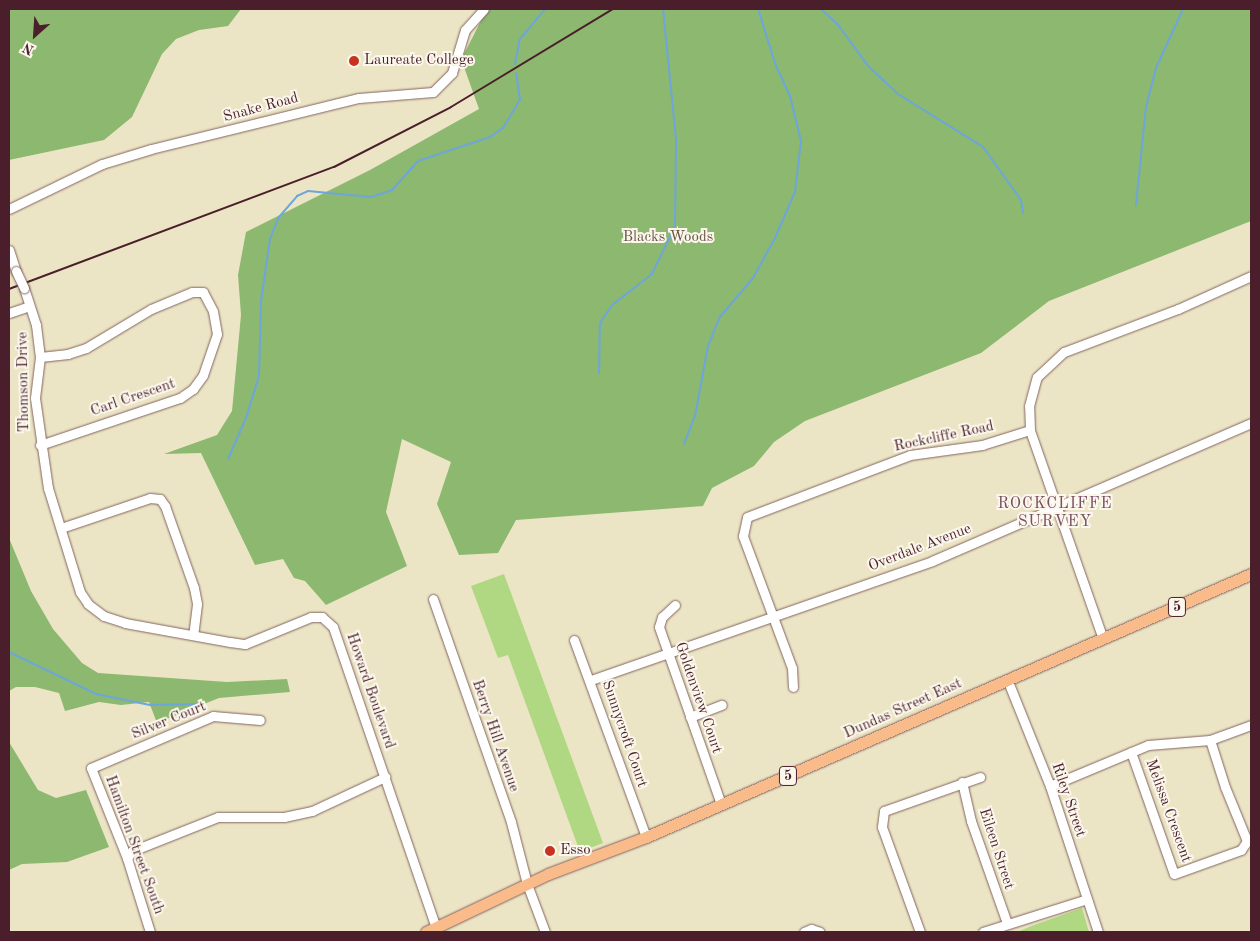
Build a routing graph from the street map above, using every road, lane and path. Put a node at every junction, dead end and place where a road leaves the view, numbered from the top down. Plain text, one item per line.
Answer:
1 (484, 9) edge
2 (9, 209) edge
3 (9, 250) edge
4 (1251, 276) edge
5 (29, 306) junction
6 (9, 314) edge
7 (40, 357) junction
8 (1251, 423) edge
9 (1030, 430) junction
10 (40, 444) junction
11 (48, 488) joint
12 (1056, 506) junction
13 (61, 528) junction
14 (1251, 574) edge
15 (433, 599) dead end
16 (675, 605) dead end
17 (772, 618) junction
18 (193, 635) junction
19 (1103, 639) junction
20 (574, 640) dead end
21 (668, 653) junction
22 (1007, 679) junction
23 (591, 680) junction
24 (794, 687) dead end
25 (722, 705) dead end
26 (690, 717) junction
27 (260, 720) dead end
28 (1251, 725) edge
29 (1210, 740) junction
30 (1131, 752) junction
31 (91, 768) joint
32 (385, 777) junction
33 (980, 777) dead end
34 (962, 782) junction
35 (1050, 786) junction
36 (721, 804) junction
37 (646, 838) junction
38 (127, 858) junction
39 (528, 887) junction
40 (1087, 899) junction
41 (1007, 923) junction
42 (431, 930) edge
43 (150, 932) edge
44 (544, 932) edge
45 (804, 932) edge
46 (820, 932) edge
47 (920, 932) edge
48 (983, 932) edge
49 (1098, 932) edge

1 - 2 street, Snake Road
3 - 5 street, bridge
4 - 9 street
5 - 6 street
5 - 7 street, Thomson Drive
7 - 10 street, Thomson Drive
7 - 10 street, Carl Crescent
8 - 12 street, Overdale Avenue
9 - 12 street
9 - 17 street, Rockcliffe Road
10 - 11 street, Thomson Drive
11 - 13 street, Howard Boulevard
12 - 17 street, Overdale Avenue
12 - 19 street
13 - 18 street, Howard Boulevard
13 - 18 street
14 - 19 main road, Dundas Street East / 5
15 - 39 street, Berry Hill Avenue
16 - 21 street, Goldenview Court
17 - 21 street, Overdale Avenue
17 - 24 street
18 - 32 street, Howard Boulevard
19 - 22 main road, Dundas Street East / 5
20 - 23 street, Sunnycroft Court
21 - 23 street, Overdale Avenue
21 - 26 street, Goldenview Court
22 - 35 street, Riley Street
22 - 36 main road, Dundas Street East / 5
23 - 37 street, Sunnycroft Court
25 - 26 street
26 - 36 street, Goldenview Court
27 - 31 street, Silver Court
28 - 29 street
29 - 30 street
29 - 30 street, Melissa Crescent
30 - 35 street
31 - 38 street, Hamilton Street South
32 - 38 street
32 - 42 street, Howard Boulevard
33 - 34 street
34 - 41 street, Eileen Street
34 - 47 street
35 - 40 street, Riley Street
36 - 37 main road, Dundas Street East / 5
37 - 39 main road, Dundas Street East / 5
38 - 43 street, Hamilton Street South
39 - 42 main road, Dundas Street East / 5
39 - 44 street, Berry Hill Avenue
40 - 41 street
40 - 49 street, Riley Street
41 - 48 street
45 - 46 street

